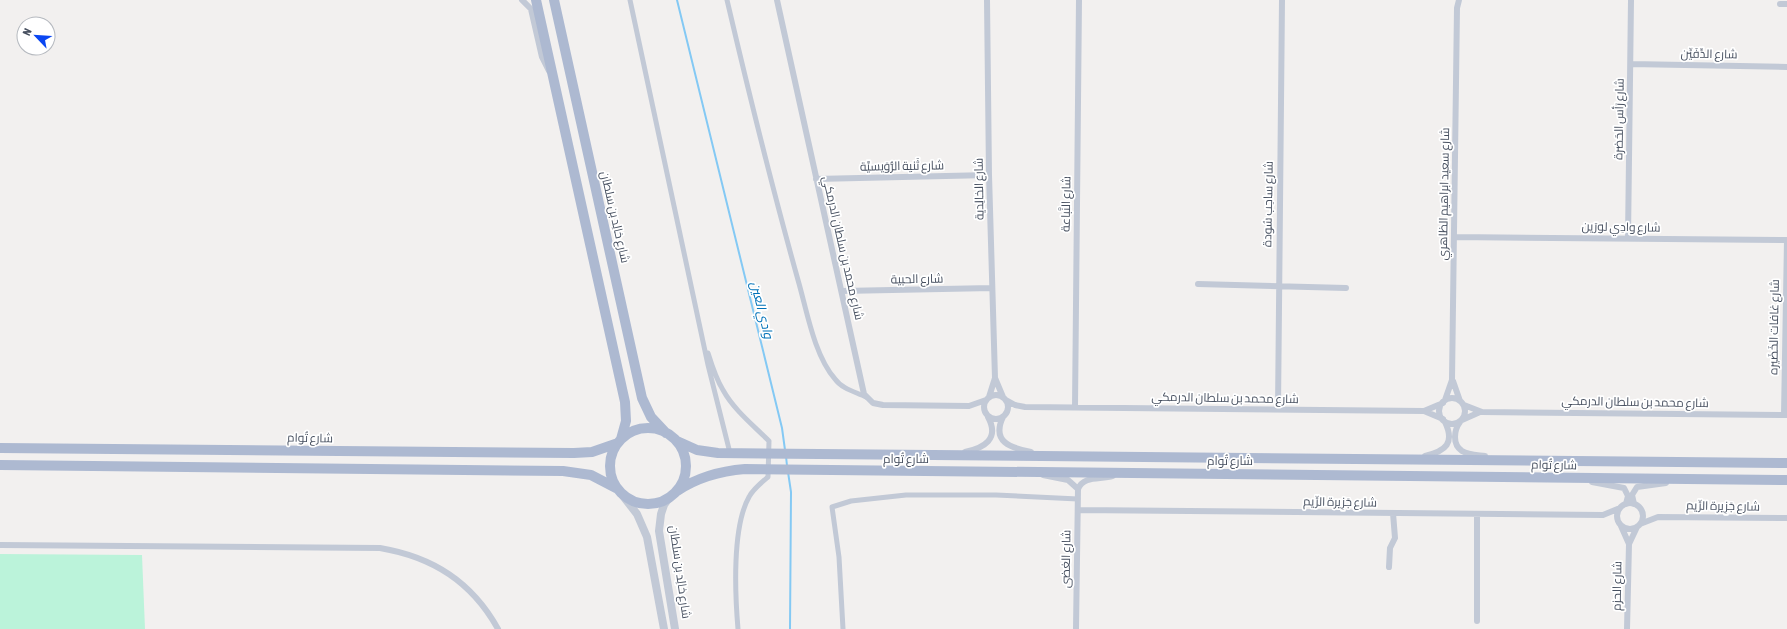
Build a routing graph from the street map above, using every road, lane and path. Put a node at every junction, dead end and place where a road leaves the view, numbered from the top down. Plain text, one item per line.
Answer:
1 (522, 0) edge
2 (536, 0) edge
3 (554, 0) edge
4 (630, 0) edge
5 (727, 0) edge
6 (777, 0) edge
7 (987, 0) edge
8 (1080, 0) edge
9 (1282, 0) edge
10 (1454, 0) edge
11 (1459, 0) edge
12 (1632, 0) edge
13 (1456, 8) junction
14 (1631, 64) junction
15 (1787, 67) edge
16 (553, 76) junction
17 (989, 175) junction
18 (816, 179) junction
19 (1454, 237) junction
20 (1628, 238) junction
21 (1787, 240) edge
22 (1198, 284) dead end
23 (1278, 286) junction
24 (992, 288) junction
25 (1346, 288) dead end
26 (842, 291) junction
27 (701, 331) junction
28 (995, 378) junction
29 (1452, 380) junction
30 (866, 397) junction
31 (1004, 398) junction
32 (987, 399) junction
33 (1444, 401) junction
34 (1462, 403) junction
35 (969, 406) junction
36 (1025, 407) junction
37 (1075, 407) junction
38 (1278, 409) junction
39 (1424, 412) junction
40 (1482, 412) junction
41 (1786, 415) edge
42 (987, 416) junction
43 (1004, 416) junction
44 (1444, 420) junction
45 (1461, 421) junction
46 (666, 433) junction
47 (619, 441) junction
48 (677, 441) junction
49 (0, 448) edge
50 (730, 453) junction
51 (952, 455) junction
52 (1046, 455) junction
53 (1413, 459) junction
54 (1504, 460) junction
55 (1787, 463) edge
56 (0, 465) edge
57 (1036, 472) junction
58 (1118, 474) junction
59 (1578, 478) junction
60 (1682, 479) junction
61 (1787, 480) edge
62 (1078, 489) junction
63 (677, 491) junction
64 (619, 492) junction
65 (669, 498) junction
66 (1078, 499) junction
67 (1626, 504) junction
68 (1634, 504) junction
69 (1620, 508) junction
70 (1078, 510) junction
71 (1641, 510) junction
72 (1393, 513) junction
73 (1477, 514) junction
74 (1602, 515) junction
75 (1658, 517) junction
76 (1787, 518) edge
77 (1619, 523) junction
78 (1639, 525) junction
79 (0, 544) edge
80 (1629, 544) junction
81 (1389, 567) dead end
82 (1477, 621) dead end
83 (498, 629) edge
84 (664, 629) edge
85 (675, 629) edge
86 (738, 629) edge
87 (843, 629) edge
88 (1076, 629) edge
89 (1627, 629) edge

1 - 16 street
2 - 16 main road
3 - 46 main road, شارع خالِد بن سلطان
4 - 27 street
5 - 30 street
6 - 18 street, شارع محمد بن سلطان الدرمكي
7 - 17 street, شارع الخالِدية
8 - 37 street, شارع النَّباعة
9 - 23 street, شارع ساحِب سُودة
10 - 13 street, شارع سعيد ابراهيم الظاهري
11 - 13 street, شارع سعيد ابراهيم الظاهري
12 - 14 street, شارع رَأس الحَضرة
13 - 19 street, شارع سعيد ابراهيم الظاهري
14 - 15 street, شارع الدِّفَيِّن
14 - 20 street, شارع رَأس الحَضرة
16 - 47 main road
17 - 18 street, شارع ثَنية الرُّوَيسيَّة
17 - 24 street, شارع الخالِدية
18 - 26 street, شارع محمد بن سلطان الدرمكي
19 - 20 street, شارع وادِي لورَين
19 - 29 street, شارع سعيد ابراهيم الظاهري
20 - 21 street, شارع وادِي لورَين
21 - 41 street, شارع غافات الخَضَيره
22 - 23 street
23 - 25 street
23 - 38 street, شارع ساحِب سُودة
24 - 26 street, شارع الحبية
24 - 28 street, شارع الخالِدية
26 - 30 street, شارع محمد بن سلطان الدرمكي
27 - 50 street
27 - 86 street
28 - 31 street, شارع الخالِدية
28 - 32 street, شارع الخالِدية
29 - 33 street, شارع سعيد ابراهيم الظاهري
29 - 34 street, شارع سعيد ابراهيم الظاهري
30 - 35 street
31 - 32 street
31 - 36 street, شارع محمد بن سلطان الدرمكي
31 - 43 street
32 - 35 street
32 - 42 street
33 - 34 street
33 - 39 street, شارع محمد بن سلطان الدرمكي
33 - 44 street
34 - 40 street, شارع محمد بن سلطان الدرمكي
34 - 45 street
35 - 42 street
36 - 37 street, شارع محمد بن سلطان الدرمكي
36 - 43 street, شارع محمد بن سلطان الدرمكي
37 - 38 street, شارع محمد بن سلطان الدرمكي
38 - 39 street, شارع محمد بن سلطان الدرمكي
39 - 44 street, شارع محمد بن سلطان الدرمكي
40 - 41 street, شارع محمد بن سلطان الدرمكي
40 - 45 street, شارع محمد بن سلطان الدرمكي
42 - 43 street
42 - 51 street
43 - 52 street
44 - 45 street
44 - 53 street
45 - 54 street
46 - 47 main road
46 - 48 main road
47 - 49 main road, شارع تُوام
47 - 64 main road
48 - 50 main road, شارع تُوام
48 - 63 main road
50 - 51 main road, شارع تُوام
51 - 52 main road, شارع تُوام
52 - 53 main road, شارع تُوام
53 - 54 main road, شارع تُوام
54 - 55 main road, شارع تُوام
56 - 64 main road
57 - 58 main road, شارع تُوام
57 - 62 street
57 - 63 main road, شارع تُوام
58 - 59 main road, شارع تُوام
58 - 62 street
59 - 60 main road, شارع تُوام
59 - 67 street
60 - 61 main road, شارع تُوام
60 - 68 street
62 - 66 street, شارع الغضى
63 - 65 main road
64 - 65 main road
64 - 84 street, شارع خالِد بن سلطان
65 - 85 street, شارع خالِد بن سلطان
66 - 70 street, شارع الغضى
66 - 87 street
67 - 68 street
67 - 69 street
68 - 71 street
69 - 74 street, شارع جَزِيرة الرِّيم
69 - 77 street
70 - 72 street, شارع جَزِيرة الرِّيم
70 - 88 street, شارع الغضى
71 - 75 street, شارع جَزِيرة الرِّيم
71 - 78 street
72 - 73 street, شارع جَزِيرة الرِّيم
72 - 81 street
73 - 74 street, شارع جَزِيرة الرِّيم
73 - 82 street
74 - 77 street, شارع جَزِيرة الرِّيم
75 - 76 street, شارع جَزِيرة الرِّيم
75 - 78 street, شارع جَزِيرة الرِّيم
77 - 78 street
77 - 80 street, شارع الحزم
78 - 80 street, شارع الحزم
79 - 83 street
80 - 89 street, شارع الحزم

